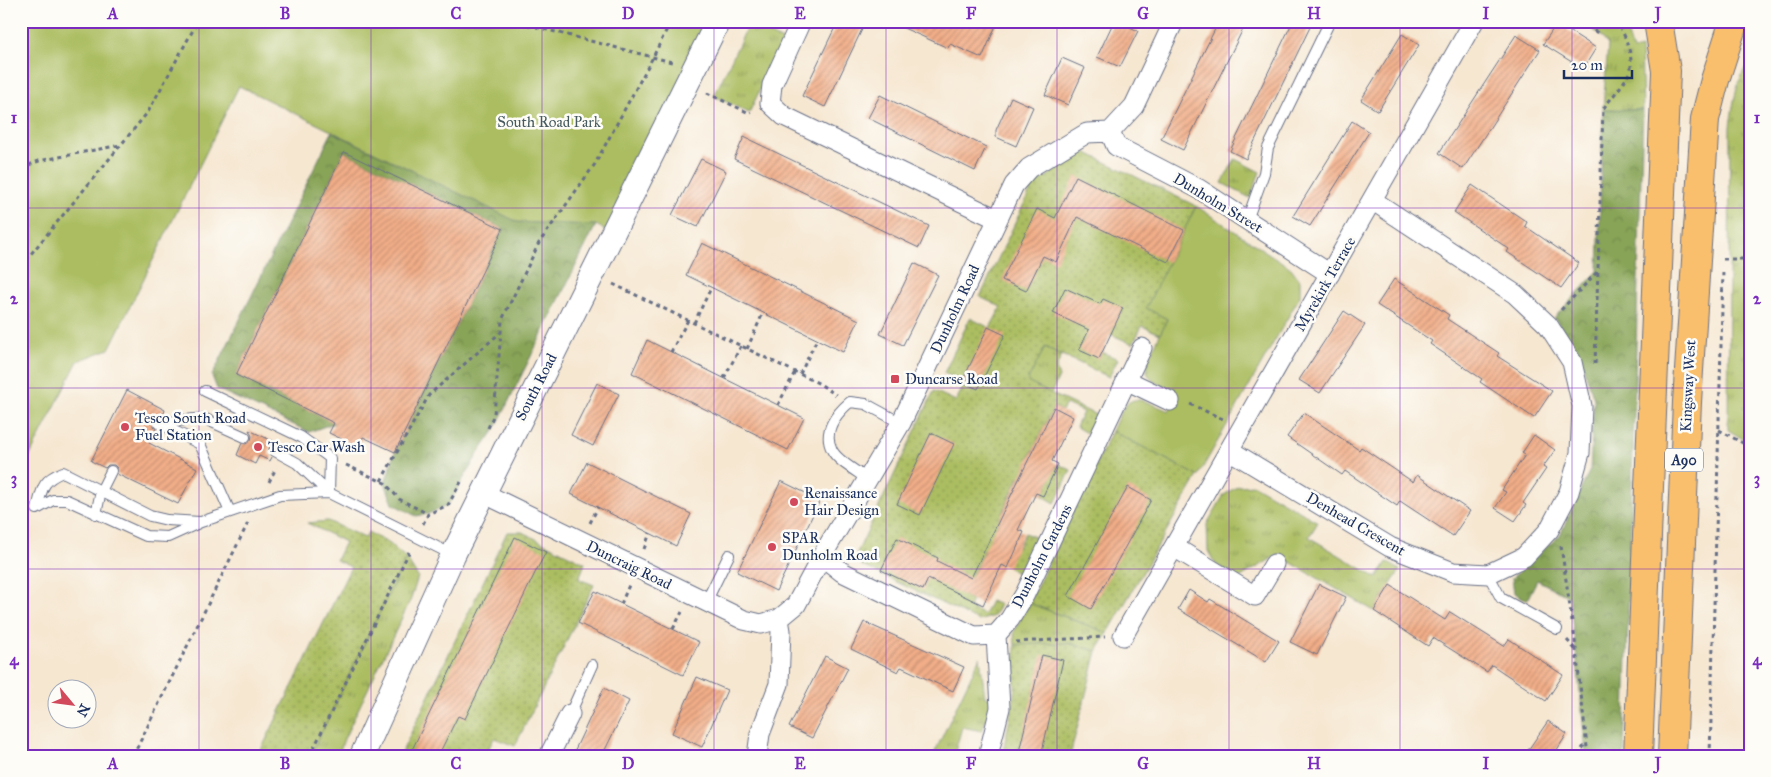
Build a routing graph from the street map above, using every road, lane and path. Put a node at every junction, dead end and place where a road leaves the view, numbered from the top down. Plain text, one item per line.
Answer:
1 (198, 21) edge
2 (513, 21) edge
3 (671, 21) edge
4 (718, 21) edge
5 (801, 21) edge
6 (1174, 21) edge
7 (1330, 21) edge
8 (1474, 21) edge
9 (1581, 21) edge
10 (1658, 21) edge
11 (1734, 21) edge
12 (1599, 34) dead end
13 (654, 57) junction
14 (691, 76) junction
15 (770, 103) junction
16 (1110, 132) junction
17 (121, 145) junction
18 (21, 168) edge
19 (1372, 200) junction
20 (996, 219) junction
21 (1247, 220) junction
22 (1750, 259) edge
23 (21, 266) edge
24 (1598, 271) dead end
25 (592, 274) junction
26 (1330, 274) junction
27 (711, 288) dead end
28 (763, 313) dead end
29 (688, 320) junction
30 (694, 323) junction
31 (1548, 325) junction
32 (501, 332) junction
33 (817, 340) dead end
34 (741, 346) junction
35 (747, 348) junction
36 (1142, 348) dead end
37 (671, 352) dead end
38 (795, 372) junction
39 (800, 374) junction
40 (724, 378) dead end
41 (1126, 380) junction
42 (205, 391) dead end
43 (831, 392) dead end
44 (1170, 401) joint
45 (778, 405) dead end
46 (901, 423) junction
47 (1243, 427) junction
48 (487, 430) dead end
49 (1718, 430) junction
50 (245, 437) dead end
51 (1750, 447) edge
52 (1229, 450) junction
53 (275, 451) dead end
54 (330, 458) junction
55 (297, 463) junction
56 (111, 471) dead end
57 (463, 479) dead end
58 (869, 480) junction
59 (381, 481) junction
60 (101, 492) junction
61 (328, 493) junction
62 (483, 493) junction
63 (258, 501) junction
64 (230, 512) junction
65 (96, 514) junction
66 (428, 514) junction
67 (201, 522) junction
68 (416, 537) junction
69 (1174, 547) junction
70 (453, 555) junction
71 (729, 555) dead end
72 (822, 556) junction
73 (1274, 564) dead end
74 (1488, 574) junction
75 (706, 602) junction
76 (779, 619) junction
77 (1557, 629) dead end
78 (996, 634) junction
79 (1123, 636) joint
80 (592, 665) dead end
81 (570, 714) joint
82 (1586, 743) dead end
83 (133, 756) edge
84 (310, 756) edge
85 (362, 756) edge
86 (549, 756) edge
87 (757, 756) edge
88 (988, 756) edge
89 (1578, 756) edge
90 (1638, 756) edge
91 (1672, 756) edge
92 (1710, 756) edge

1 - 17 path
2 - 13 path
3 - 13 path
4 - 14 street, South Road
5 - 15 street
6 - 16 street
7 - 21 lane
8 - 19 street, Myrekirk Terrace
9 - 12 path
10 - 90 highway, A90
11 - 91 highway, Kingsway West / A90
13 - 14 path
13 - 32 path
14 - 15 path
14 - 25 street, South Road
15 - 20 street
16 - 20 street, Dunholm Road
16 - 21 street, Dunholm Street
17 - 18 path
17 - 23 path
19 - 26 street, Myrekirk Terrace
19 - 31 street, Denhead Crescent
20 - 46 street, Dunholm Road
21 - 26 street, Dunholm Street
22 - 49 path
24 - 31 path
25 - 29 path
25 - 62 street, South Road
26 - 47 street, Myrekirk Terrace
27 - 30 path
28 - 35 path
29 - 30 path
29 - 37 path
30 - 34 path
31 - 74 street, Denhead Crescent
32 - 48 path
32 - 59 path
33 - 39 path
34 - 35 path
34 - 40 path
35 - 38 path
36 - 41 street, Dunholm Gardens
38 - 39 path
38 - 45 path
39 - 43 path
41 - 44 street
41 - 78 street, Dunholm Gardens
42 - 54 lane
44 - 47 path
46 - 58 street, Dunholm Road
46 - 58 lane
47 - 52 street, Myrekirk Terrace
49 - 51 path
49 - 92 path
50 - 64 lane
52 - 69 street, Myrekirk Terrace
52 - 74 street, Denhead Crescent
53 - 55 lane
54 - 59 path
54 - 61 lane
55 - 61 lane
55 - 63 path
56 - 60 lane
57 - 66 path
58 - 72 street, Dunholm Road
59 - 66 path
60 - 65 lane
60 - 65 lane
60 - 67 lane
61 - 63 lane
61 - 68 lane
62 - 70 street, South Road
62 - 75 street, Duncraig Road
63 - 64 lane
63 - 83 path
64 - 67 lane
65 - 67 lane
66 - 68 path
68 - 70 lane
68 - 84 path
69 - 73 street
69 - 79 street, Myrekirk Terrace
70 - 85 street, South Road
71 - 75 lane
72 - 76 street, Dunholm Road
72 - 78 street
74 - 77 lane
75 - 76 street, Duncraig Road
76 - 87 street
78 - 79 path
78 - 88 street
80 - 81 lane
81 - 86 street
82 - 89 path

